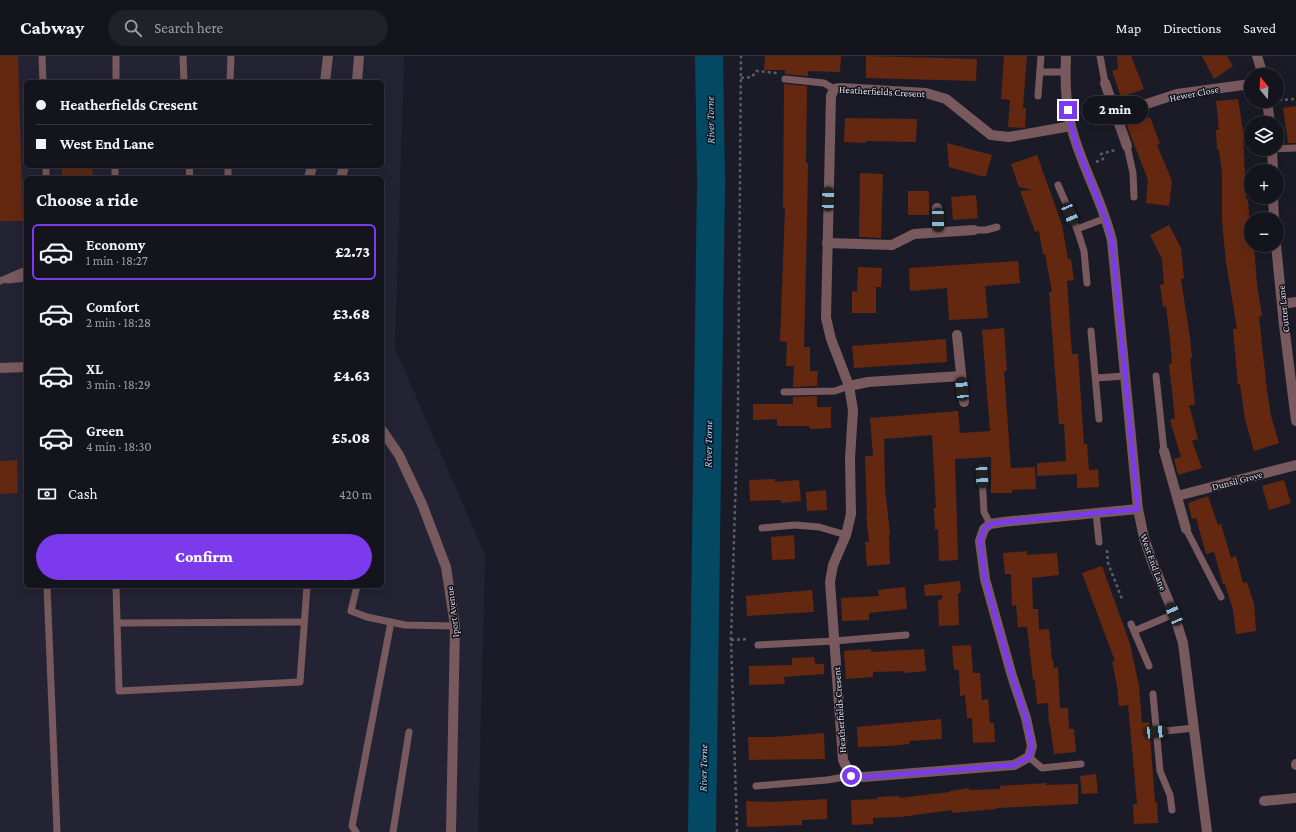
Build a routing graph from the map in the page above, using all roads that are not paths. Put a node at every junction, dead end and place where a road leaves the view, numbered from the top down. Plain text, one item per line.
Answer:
1 (42, 56) edge
2 (116, 56) edge
3 (183, 56) edge
4 (231, 56) edge
5 (328, 56) edge
6 (359, 56) edge
7 (1041, 56) edge
8 (1066, 56) edge
9 (1100, 56) edge
10 (1257, 56) edge
11 (1262, 68) edge
12 (1040, 72) junction
13 (1066, 72) junction
14 (785, 79) dead end
15 (43, 80) edge
16 (116, 80) edge
17 (184, 80) edge
18 (230, 80) edge
19 (326, 80) edge
20 (357, 80) edge
21 (1105, 83) joint
22 (1244, 85) edge
23 (834, 89) junction
24 (1038, 96) dead end
25 (1116, 114) junction
26 (1070, 126) junction
27 (1127, 146) joint
28 (1284, 148) edge
29 (1296, 148) edge
30 (1058, 185) dead end
31 (1134, 196) dead end
32 (937, 208) dead end
33 (1106, 218) junction
34 (997, 227) dead end
35 (1077, 229) junction
36 (974, 230) joint
37 (938, 232) junction
38 (827, 243) junction
39 (1277, 252) edge
40 (24, 271) edge
41 (24, 278) edge
42 (0, 281) edge
43 (1087, 283) dead end
44 (1296, 302) edge
45 (1282, 304) junction
46 (1091, 331) dead end
47 (957, 335) dead end
48 (24, 367) edge
49 (0, 368) edge
50 (961, 376) junction
51 (1125, 376) junction
52 (1156, 376) dead end
53 (1096, 378) junction
54 (849, 386) junction
55 (784, 392) dead end
56 (964, 402) dead end
57 (1099, 419) dead end
58 (1296, 421) edge
59 (384, 433) edge
60 (1164, 450) joint
61 (1296, 465) edge
62 (982, 476) dead end
63 (1177, 496) junction
64 (1138, 509) junction
65 (1096, 513) junction
66 (990, 524) junction
67 (762, 528) dead end
68 (1186, 529) joint
69 (846, 535) junction
70 (1099, 542) dead end
71 (47, 588) edge
72 (116, 588) edge
73 (307, 588) edge
74 (357, 588) edge
75 (1221, 597) dead end
76 (1174, 614) junction
77 (304, 622) junction
78 (391, 622) junction
79 (117, 623) junction
80 (1131, 624) dead end
81 (455, 626) junction
82 (1134, 631) junction
83 (906, 635) dead end
84 (834, 641) junction
85 (758, 645) dead end
86 (1149, 666) dead end
87 (1153, 694) dead end
88 (1194, 728) junction
89 (409, 732) dead end
90 (1156, 732) junction
91 (1029, 757) junction
92 (1081, 764) dead end
93 (851, 776) junction
94 (756, 786) dead end
95 (1296, 798) edge
96 (1264, 801) dead end
97 (1172, 810) dead end
98 (57, 832) edge
99 (356, 832) edge
100 (393, 832) edge
101 (451, 832) edge
102 (1207, 832) edge

1 - 15 lane
2 - 16 lane
3 - 17 lane
4 - 18 lane
5 - 19 street
6 - 20 street
7 - 12 lane
8 - 13 street, West End Lane
9 - 21 lane
10 - 11 street
12 - 13 lane
12 - 24 lane
13 - 26 street, West End Lane
14 - 23 lane
21 - 25 street
22 - 25 street, Hewer Close
23 - 26 street, Heatherfields Cresent
23 - 38 street, Heatherfields Cresent
25 - 27 street
26 - 33 street, West End Lane
27 - 31 lane
28 - 29 lane
30 - 35 lane
32 - 37 street
33 - 35 lane
33 - 51 street, West End Lane
34 - 36 lane
35 - 43 lane
36 - 37 street
37 - 38 street
38 - 54 street, Heatherfields Cresent
39 - 45 street, Cutter Lane
40 - 42 lane
41 - 42 lane
44 - 45 street
45 - 58 street, Cutter Lane
46 - 53 lane
47 - 50 street
48 - 49 street
50 - 54 street
50 - 56 street
51 - 53 lane
51 - 64 street, West End Lane
52 - 60 lane
53 - 57 lane
54 - 55 lane
54 - 69 street, Heatherfields Cresent
59 - 81 street, Iport Avenue
60 - 63 street
61 - 63 street, Dunsil Grove
62 - 66 lane
63 - 68 street
64 - 65 street
64 - 76 street, West End Lane
65 - 66 street
65 - 70 lane
66 - 91 street
67 - 69 lane
68 - 75 lane
69 - 84 street, Heatherfields Cresent
71 - 98 lane
72 - 79 lane
73 - 77 lane
74 - 78 lane
76 - 82 lane
76 - 88 street, West End Lane
77 - 79 lane
77 - 79 lane
78 - 81 lane
78 - 99 lane
80 - 82 lane
81 - 101 street, Iport Avenue
82 - 86 lane
83 - 84 lane
84 - 85 lane
84 - 93 street, Heatherfields Cresent
87 - 90 lane
88 - 90 lane
88 - 102 street, West End Lane
89 - 100 lane
90 - 97 lane
91 - 92 lane
91 - 93 street
93 - 94 lane
95 - 96 street

